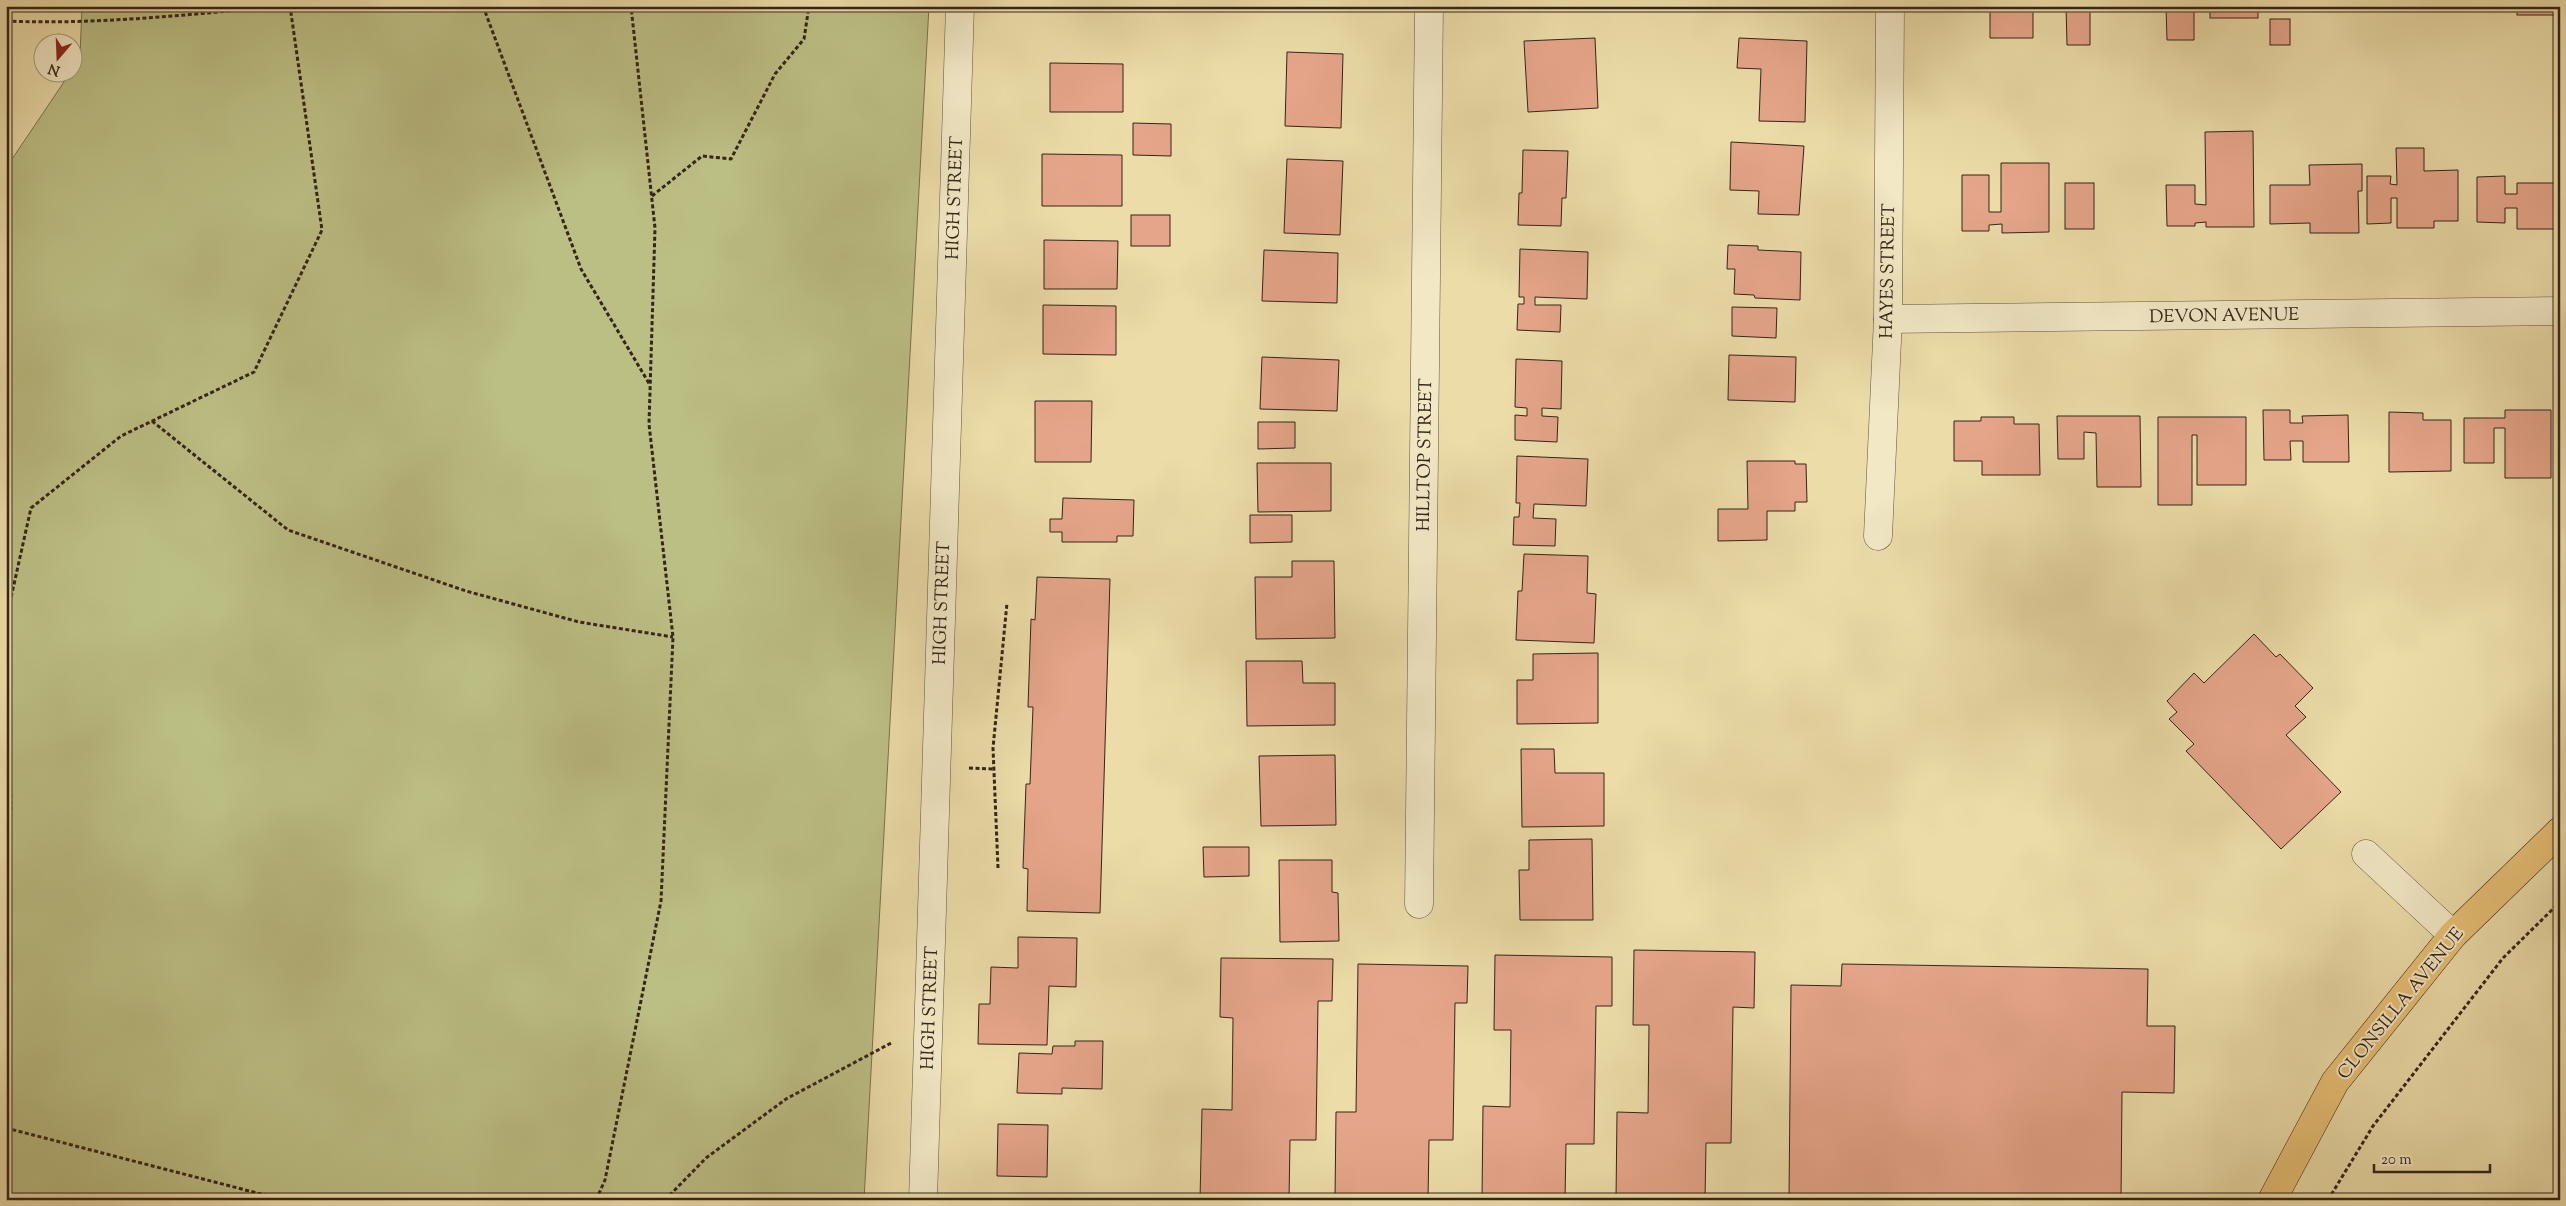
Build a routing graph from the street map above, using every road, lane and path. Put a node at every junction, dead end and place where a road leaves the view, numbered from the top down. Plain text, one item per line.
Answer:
1 (285, 6) edge
2 (290, 6) edge
3 (483, 6) edge
4 (631, 6) edge
5 (809, 6) edge
6 (960, 6) edge
7 (1428, 6) edge
8 (1890, 6) edge
9 (6, 21) edge
10 (652, 196) junction
11 (2560, 311) edge
12 (1888, 319) junction
13 (650, 385) junction
14 (152, 421) junction
15 (1878, 536) dead end
16 (1007, 603) dead end
17 (673, 637) junction
18 (2560, 831) edge
19 (2366, 854) dead end
20 (998, 868) dead end
21 (6, 902) edge
22 (2560, 902) edge
23 (1419, 904) dead end
24 (2453, 935) junction
25 (929, 1023) junction
26 (6, 1128) edge
27 (284, 1200) edge
28 (596, 1200) edge
29 (665, 1200) edge
30 (923, 1200) edge
31 (2272, 1200) edge
32 (2328, 1200) edge

1 - 9 path
2 - 14 path
3 - 13 path
4 - 10 path
5 - 10 path
6 - 25 street, HIGH STREET
7 - 23 street, HILLTOP STREET
8 - 12 street, HAYES STREET
10 - 13 path
11 - 12 street, DEVON AVENUE
12 - 15 street, HAYES STREET
13 - 17 path
14 - 17 path
14 - 21 path
16 - 20 path
17 - 28 path
18 - 24 main road, CLONSILLA AVENUE
19 - 24 street
22 - 32 path
24 - 31 main road, CLONSILLA AVENUE
25 - 29 path
25 - 30 street, HIGH STREET
26 - 27 path

